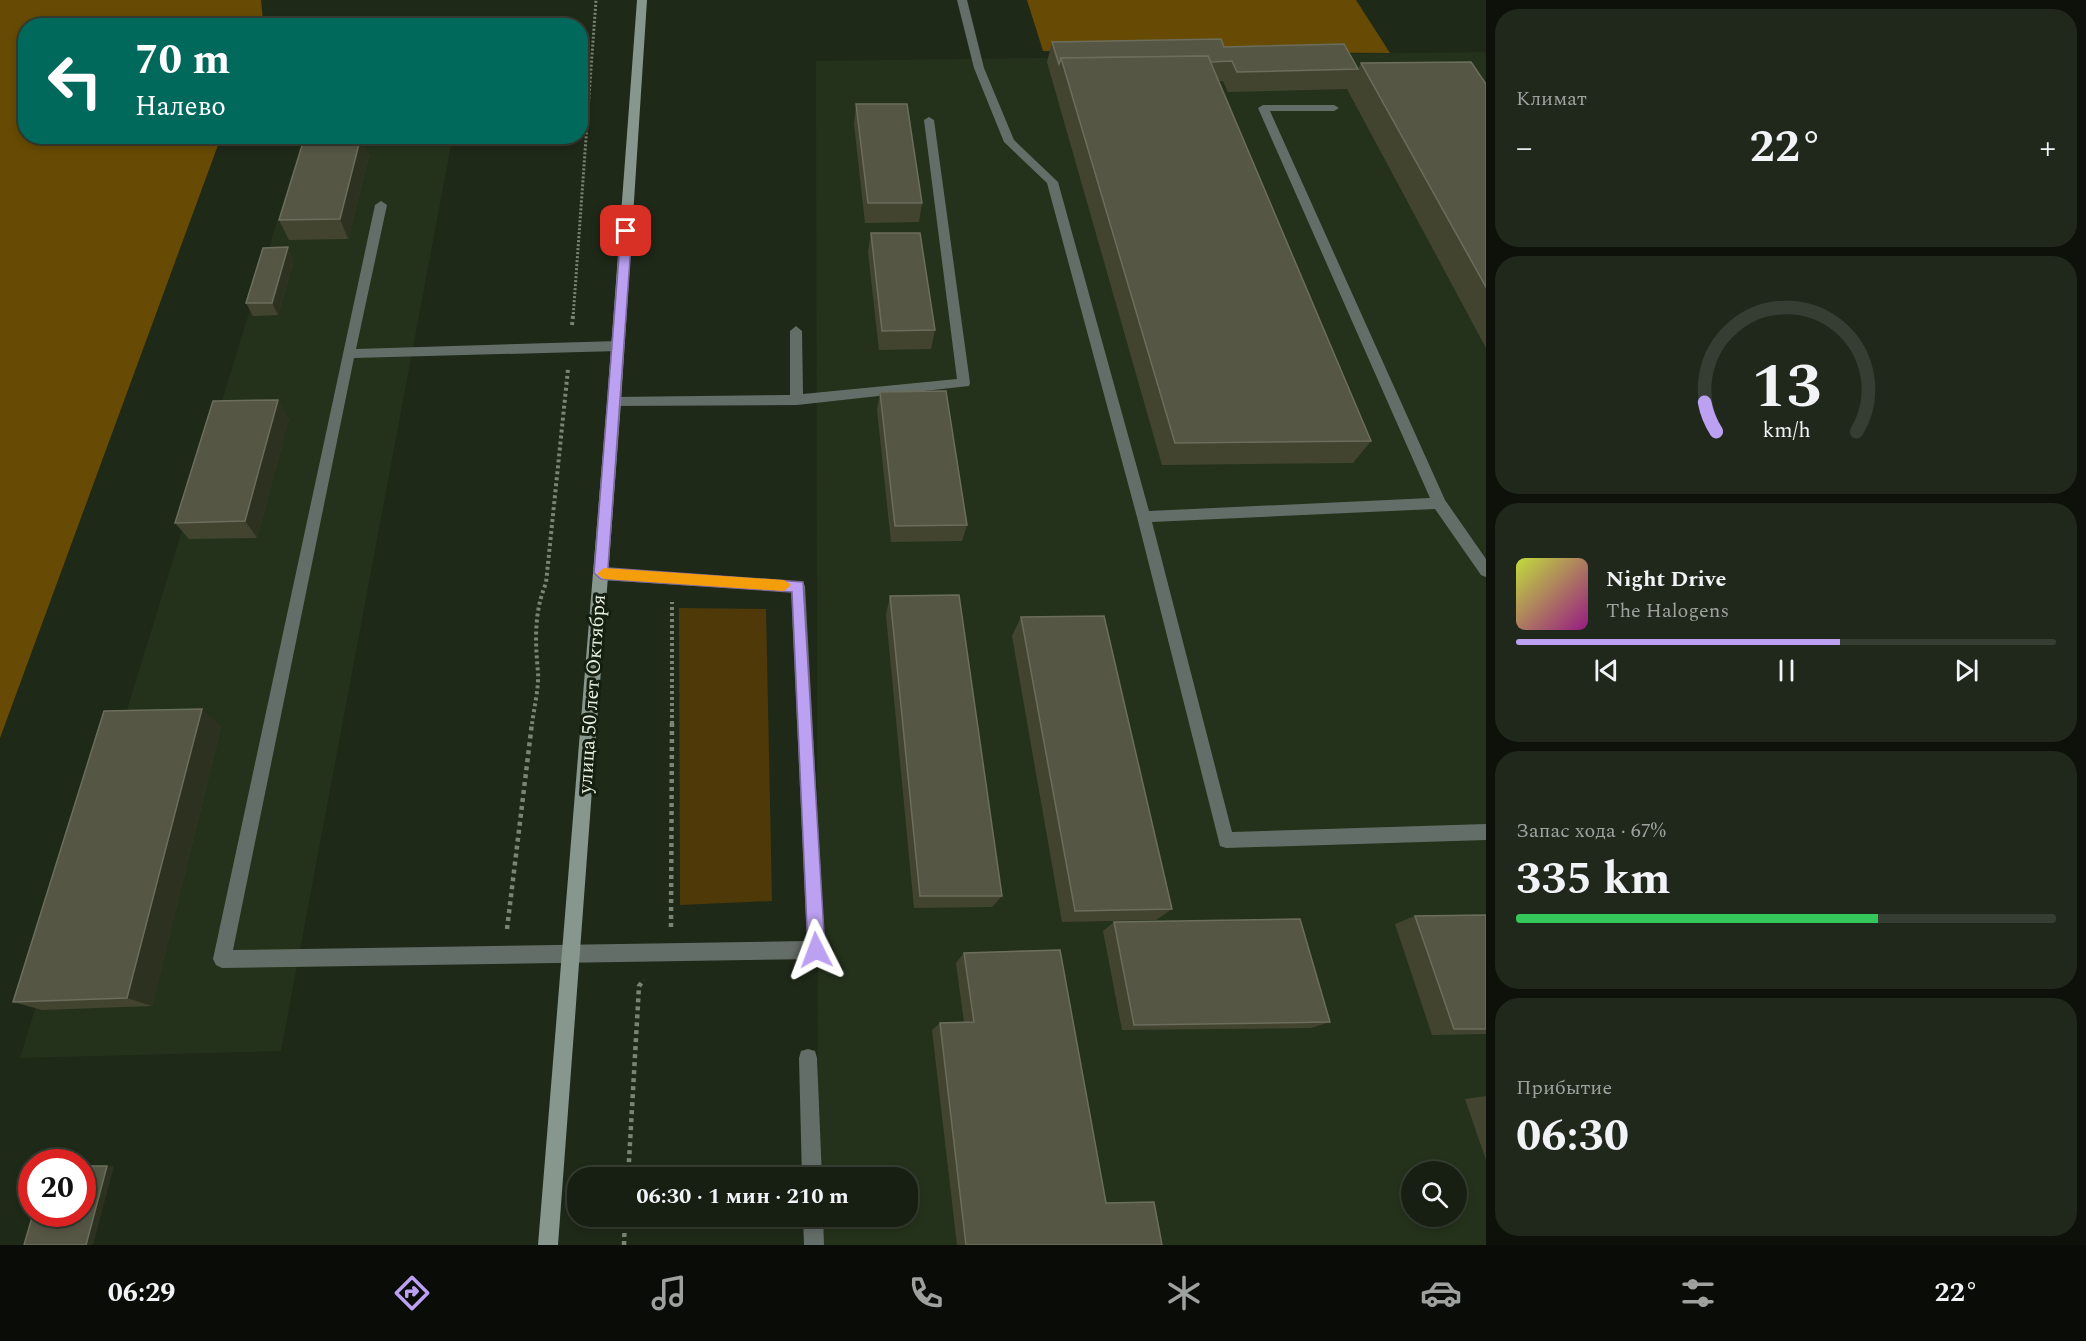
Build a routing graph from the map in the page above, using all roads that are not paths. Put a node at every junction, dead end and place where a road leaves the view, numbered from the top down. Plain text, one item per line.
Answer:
1 (642, 0) edge
2 (962, 0) edge
3 (1334, 108) dead end
4 (928, 120) dead end
5 (381, 205) dead end
6 (796, 331) dead end
7 (618, 346) junction
8 (349, 354) junction
9 (797, 400) junction
10 (614, 402) junction
11 (1439, 503) junction
12 (1144, 517) junction
13 (1486, 571) edge
14 (601, 573) junction
15 (1486, 832) edge
16 (572, 953) junction
17 (808, 1058) dead end
18 (812, 1167) edge
19 (813, 1227) edge
20 (548, 1245) edge
21 (814, 1245) edge

1 - 7 main road, улица 50 лет Октября
2 - 12 lane
3 - 11 lane
4 - 9 lane
5 - 8 lane
6 - 9 lane
7 - 8 lane
7 - 10 main road, улица 50 лет Октября
8 - 16 lane
9 - 10 lane
10 - 14 main road, улица 50 лет Октября
11 - 12 lane
11 - 13 lane
12 - 15 lane
14 - 16 main road, улица 50 лет Октября
14 - 16 lane
16 - 20 main road, улица 50 лет Октября
17 - 18 lane
19 - 21 lane

